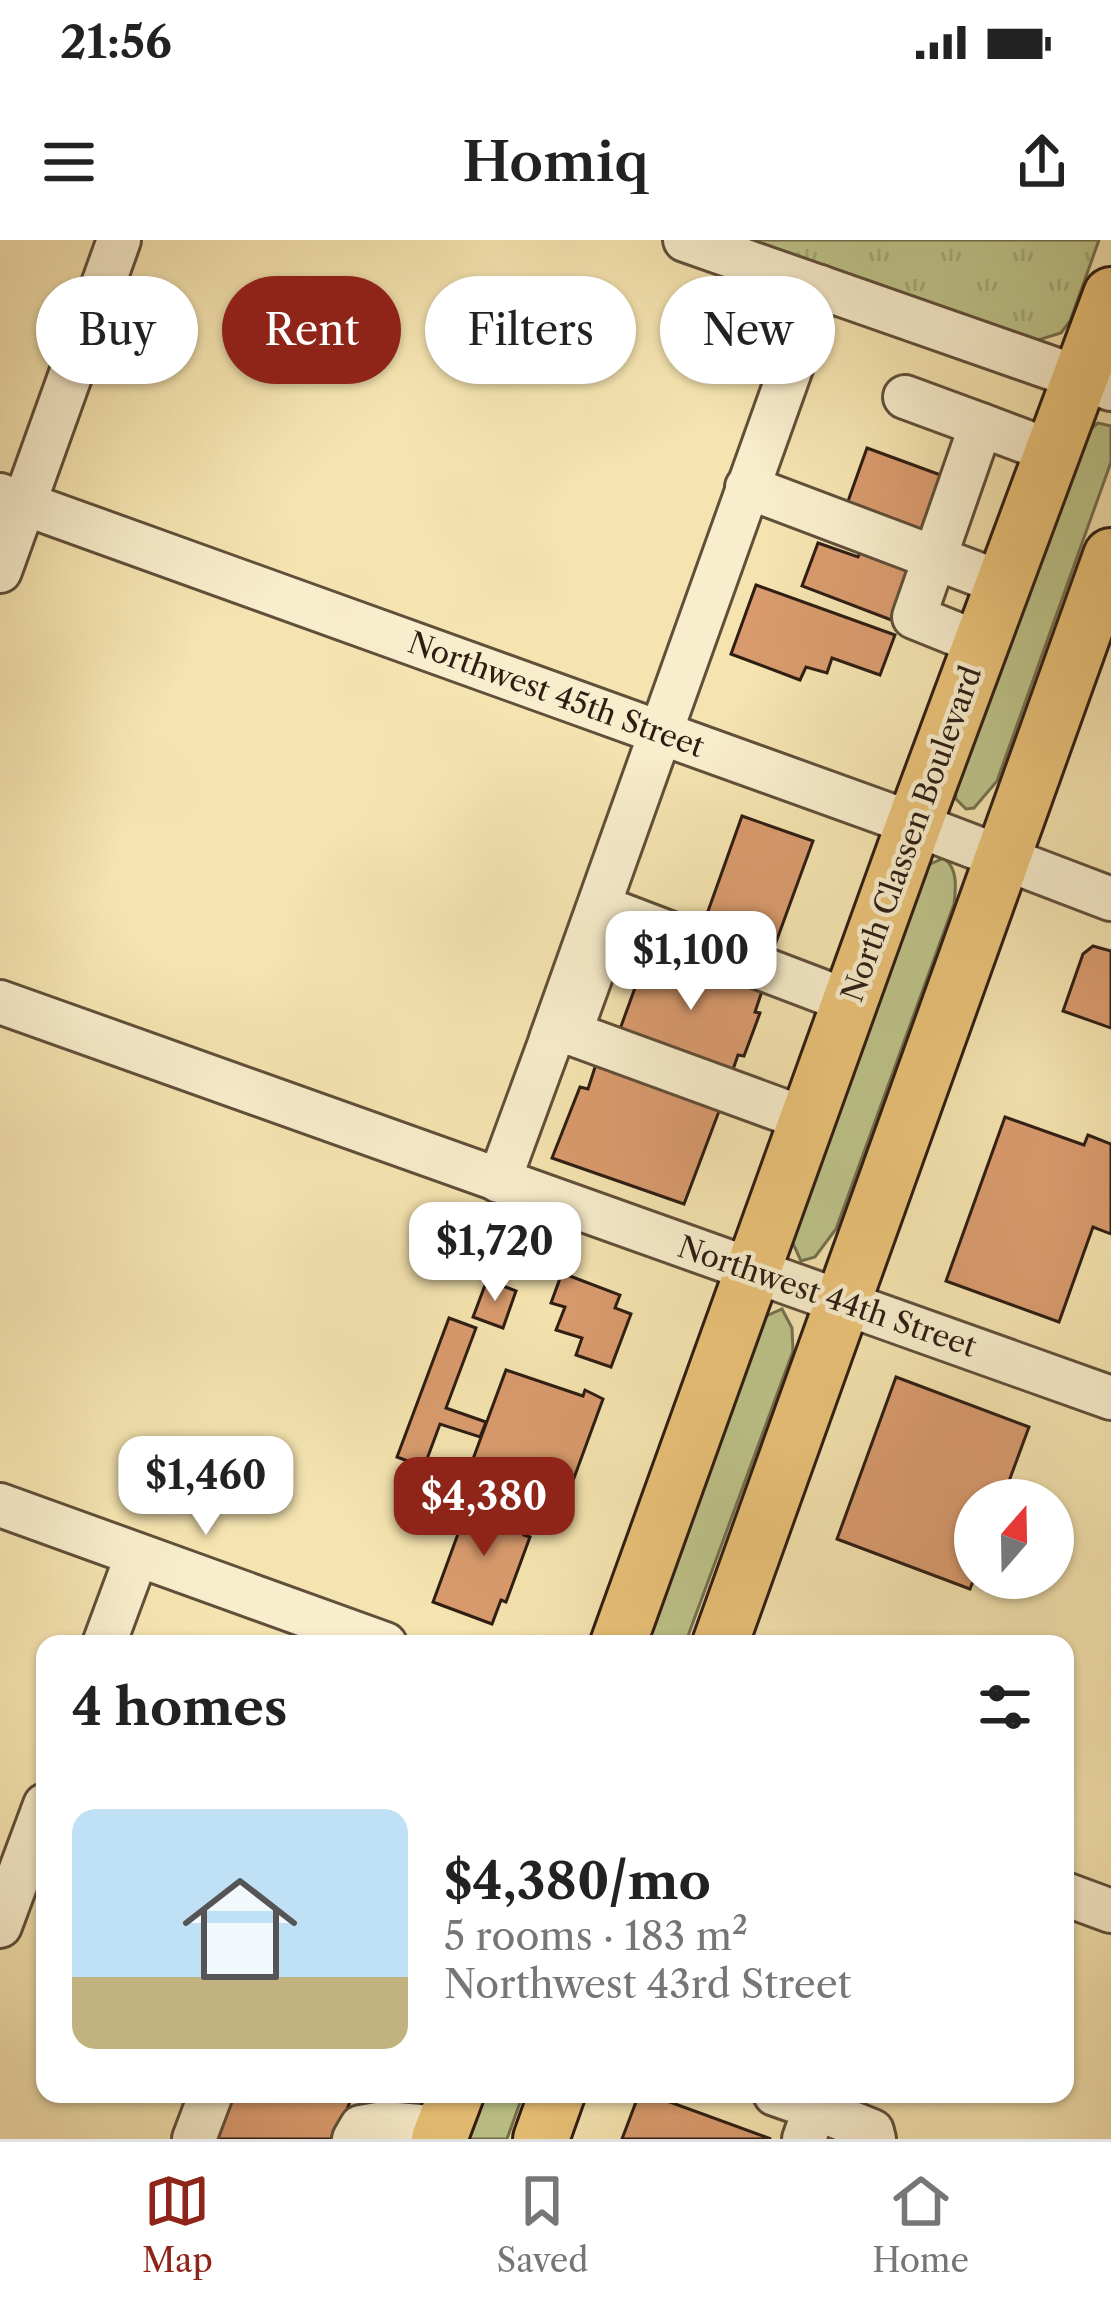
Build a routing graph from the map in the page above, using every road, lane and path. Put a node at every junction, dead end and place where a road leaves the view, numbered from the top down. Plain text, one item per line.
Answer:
1 (119, 240) edge
2 (685, 240) edge
3 (788, 276) edge
4 (835, 292) edge
5 (1111, 295) edge
6 (785, 384) edge
7 (1096, 384) edge
8 (905, 397) dead end
9 (981, 425) junction
10 (1053, 452) junction
11 (747, 487) junction
12 (12, 500) edge
13 (1111, 556) edge
14 (935, 558) junction
15 (0, 571) edge
16 (1004, 584) junction
17 (981, 644) junction
18 (658, 732) junction
19 (914, 824) junction
20 (1002, 860) junction
21 (1111, 899) edge
22 (0, 1002) edge
23 (850, 1002) junction
24 (560, 1036) junction
25 (808, 1120) junction
26 (499, 1181) junction
27 (754, 1272) junction
28 (842, 1300) junction
29 (1111, 1398) edge
30 (0, 1505) edge
31 (137, 1556) junction
32 (107, 1635) edge
33 (360, 1635) edge
34 (621, 1635) edge
35 (723, 1635) edge
36 (36, 1829) edge
37 (1074, 1897) edge
38 (1111, 1911) edge
39 (0, 1927) edge
40 (208, 2103) edge
41 (554, 2103) edge
42 (786, 2103) edge
43 (446, 2120) edge
44 (810, 2123) edge
45 (194, 2139) edge
46 (354, 2139) edge
47 (541, 2139) edge
48 (874, 2139) edge

1 - 12 street
2 - 3 street
4 - 7 street
5 - 7 main road, North Classen Boulevard
6 - 11 street
7 - 10 main road, North Classen Boulevard
8 - 9 street
9 - 10 street
9 - 14 street
10 - 16 main road, North Classen Boulevard
11 - 14 street
11 - 18 street
12 - 15 street
12 - 18 street, Northwest 45th Street
13 - 20 main road
14 - 16 street
14 - 17 street
16 - 17 main road, North Classen Boulevard
17 - 19 main road, North Classen Boulevard
18 - 19 street, Northwest 45th Street
18 - 24 street
19 - 20 street, Northwest 45th Street
19 - 23 main road, North Classen Boulevard
20 - 21 street, Northwest 45th Street
20 - 28 main road
22 - 26 street, Northwest 44th Street
23 - 24 street
23 - 25 main road, North Classen Boulevard
24 - 25 street
24 - 26 street
25 - 27 main road, North Classen Boulevard
26 - 27 street, Northwest 44th Street
27 - 28 street, Northwest 44th Street
27 - 34 main road, North Classen Boulevard
28 - 29 street, Northwest 44th Street
28 - 35 main road
30 - 31 street
31 - 32 street
31 - 33 street
36 - 39 street
37 - 38 street
40 - 45 street
41 - 47 main road
42 - 44 street
43 - 46 street
44 - 48 street

